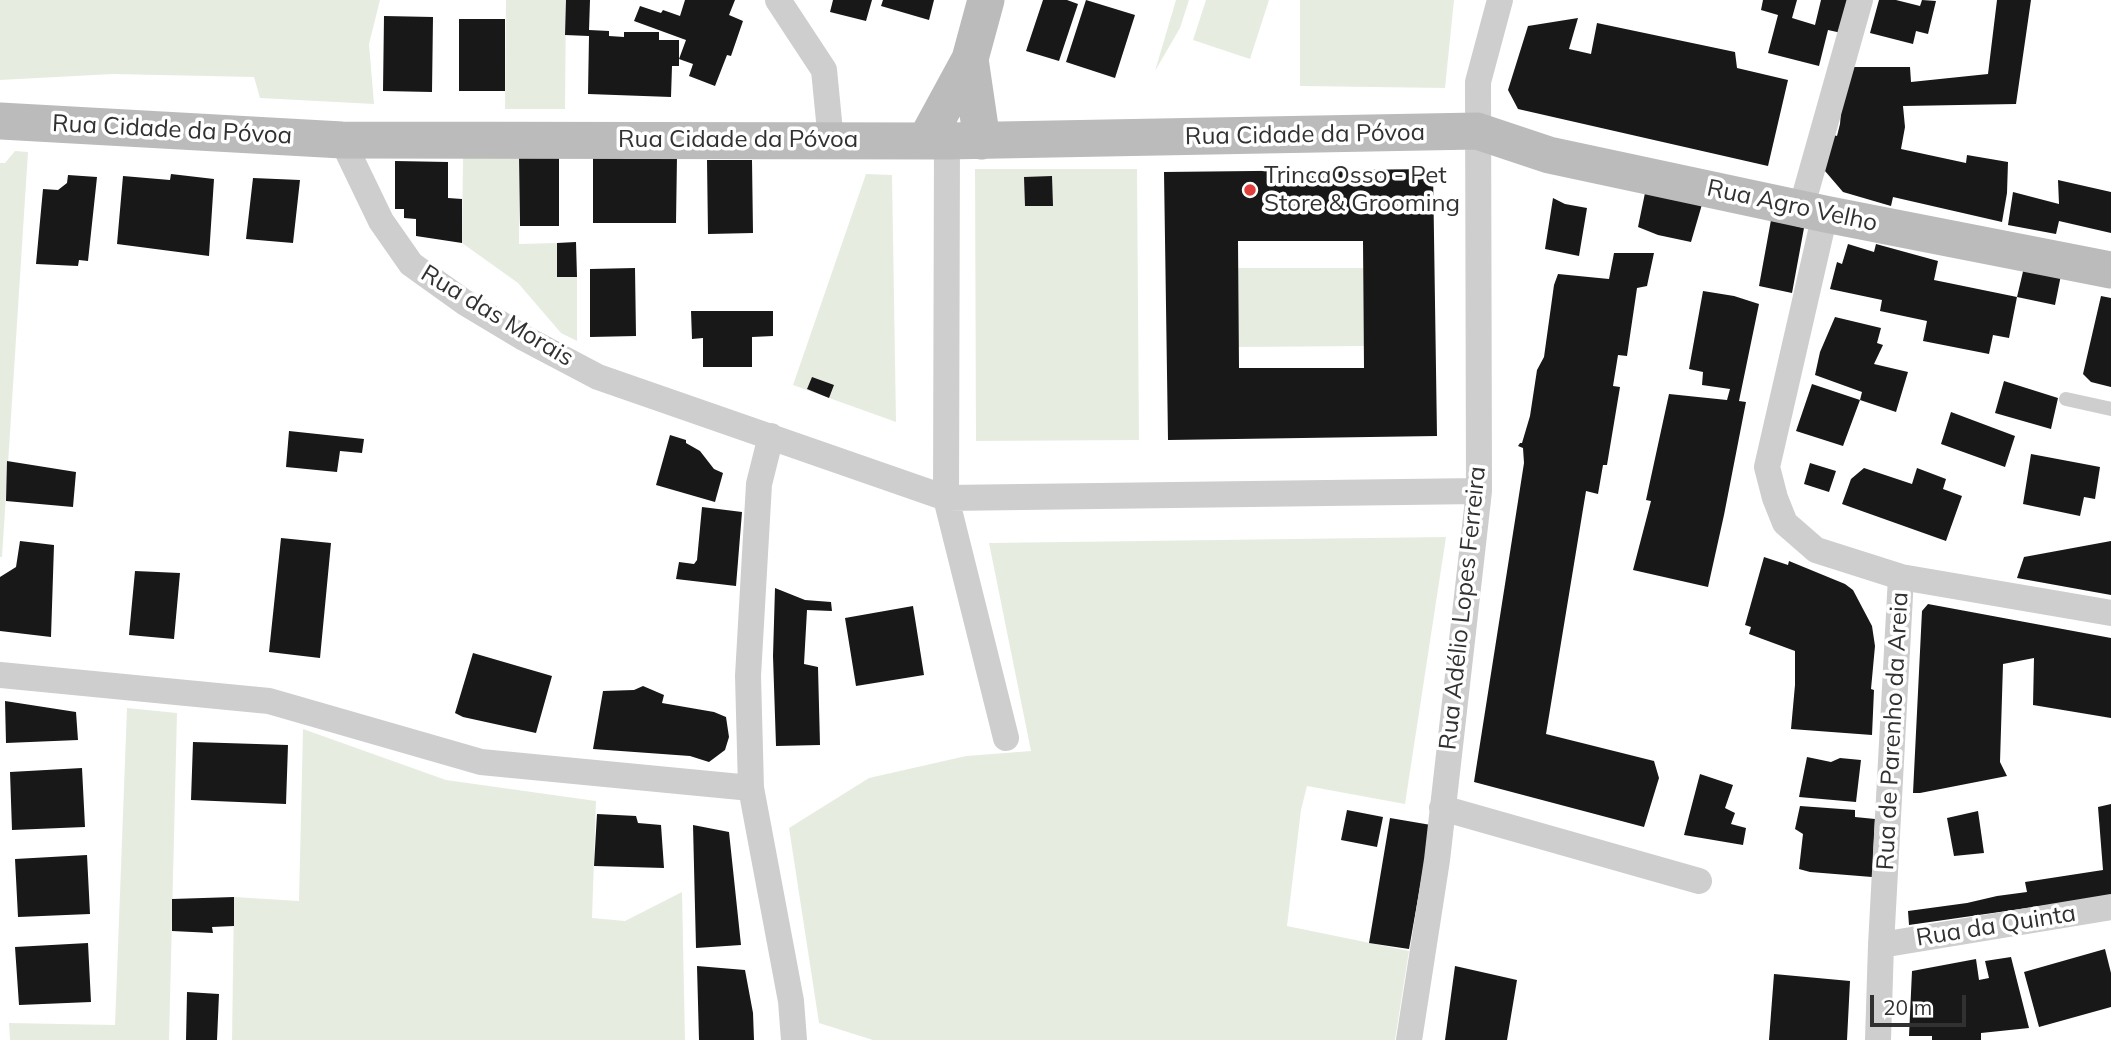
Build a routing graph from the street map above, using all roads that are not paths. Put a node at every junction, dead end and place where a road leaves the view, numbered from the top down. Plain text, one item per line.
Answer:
1 (778, 0) edge
2 (986, 0) edge
3 (1500, 0) edge
4 (1860, 0) edge
5 (970, 59) junction
6 (0, 121) edge
7 (1477, 131) junction
8 (342, 139) junction
9 (831, 141) junction
10 (952, 141) junction
11 (1813, 211) junction
12 (2111, 270) edge
13 (2066, 399) dead end
14 (2111, 409) edge
15 (771, 436) junction
16 (1479, 491) junction
17 (946, 498) junction
18 (1901, 577) junction
19 (2111, 613) edge
20 (0, 675) edge
21 (1006, 738) dead end
22 (751, 788) junction
23 (1442, 808) junction
24 (1699, 881) dead end
25 (2111, 907) edge
26 (1881, 945) junction
27 (794, 1040) edge
28 (1409, 1040) edge
29 (1878, 1040) edge

1 - 9 street
2 - 5 street
3 - 7 street, Rua Adélio Lopes Ferreira
4 - 11 street, Rua de Parenho da Areia
5 - 10 street
5 - 10 street
6 - 8 street, Rua Cidade da Póvoa
7 - 10 street, Rua Cidade da Póvoa
7 - 11 street, Rua Agro Velho
7 - 16 street, Rua Adélio Lopes Ferreira
8 - 9 street, Rua Cidade da Póvoa
8 - 15 street, Rua das Morais
9 - 10 street, Rua Cidade da Póvoa
10 - 17 street
11 - 12 street, Rua Agro Velho
11 - 18 street, Rua de Parenho da Areia
13 - 14 lane
15 - 17 street, Rua das Morais
15 - 22 street
16 - 17 street
16 - 23 street, Rua Adélio Lopes Ferreira
17 - 21 street
18 - 19 street
18 - 26 street, Rua de Parenho da Areia
20 - 22 street
22 - 27 street
23 - 24 street
23 - 28 street, Rua Adélio Lopes Ferreira
25 - 26 street, Rua da Quinta
26 - 29 street, Rua de Parenho da Areia

